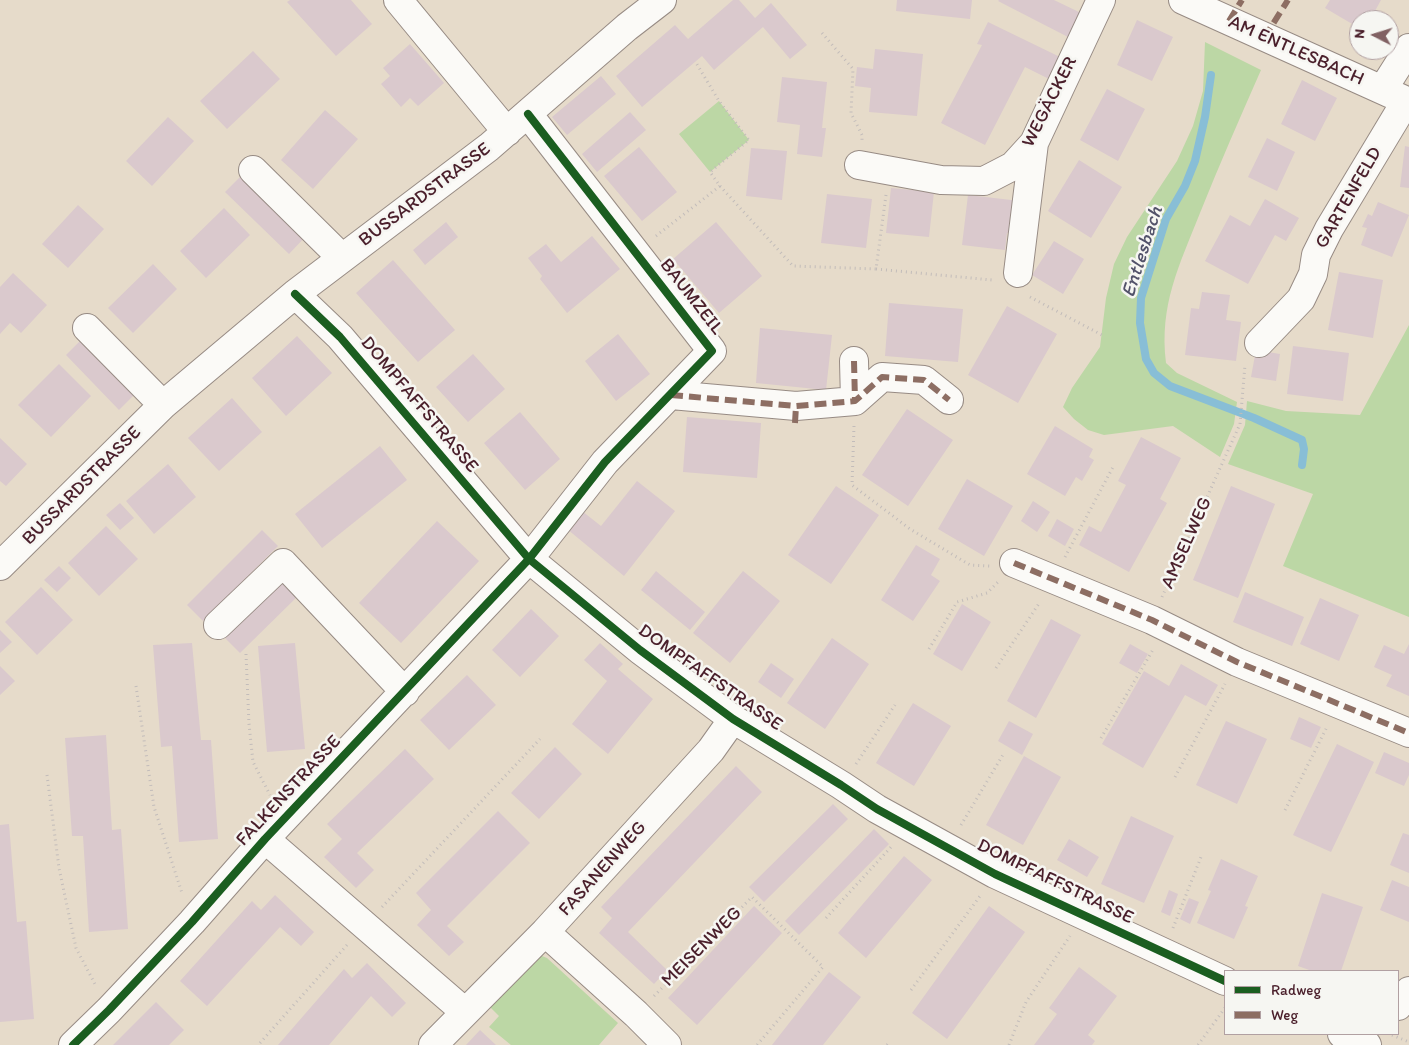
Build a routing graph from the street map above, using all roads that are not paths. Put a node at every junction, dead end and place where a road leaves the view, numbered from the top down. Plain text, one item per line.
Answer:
1 (398, 0) edge
2 (662, 0) edge
3 (1101, 0) edge
4 (1183, 0) edge
5 (1409, 48) edge
6 (1399, 97) edge
7 (528, 114) junction
8 (508, 132) junction
9 (1034, 142) junction
10 (859, 165) road end
11 (254, 170) dead end
12 (342, 258) junction
13 (1014, 283) road end
14 (295, 294) junction
15 (87, 328) dead end
16 (1259, 343) road end
17 (854, 361) dead end
18 (671, 395) junction
19 (949, 400) dead end
20 (855, 401) junction
21 (164, 405) junction
22 (529, 559) junction
23 (1016, 564) road end
24 (0, 566) edge
25 (359, 617) dead end
26 (218, 625) dead end
27 (411, 685) junction
28 (733, 719) junction
29 (1409, 733) edge
30 (274, 829) junction
31 (545, 932) junction
32 (1224, 980) edge
33 (1409, 991) edge
34 (1399, 1005) edge
35 (465, 1012) junction
36 (1344, 1035) edge
37 (1376, 1035) edge
38 (73, 1045) edge
39 (433, 1045) edge
40 (667, 1045) edge
41 (1368, 1045) edge

1 - 8 street, BUSSARDSTRASSE
2 - 7 street, BUSSARDSTRASSE
3 - 9 street, WEGÄCKER
4 - 6 street, AM ENTLESBACH
5 - 6 street, GARTENFELD
6 - 16 street, GARTENFELD
7 - 8 street, BUSSARDSTRASSE
7 - 18 street, BAUMZEIL
8 - 12 street, BUSSARDSTRASSE
9 - 10 street, WEGÄCKER
9 - 13 street
11 - 12 street, BUSSARDSTRASSE
12 - 14 street, BUSSARDSTRASSE
14 - 21 street, BUSSARDSTRASSE
14 - 22 street, DOMPFAFFSTRASSE
15 - 21 street
17 - 20 street
18 - 20 street
18 - 22 street, BAUMZEIL
19 - 20 street
21 - 24 street, BUSSARDSTRASSE
22 - 27 street, FALKENSTRASSE
22 - 28 street, DOMPFAFFSTRASSE
23 - 29 street
25 - 27 street
26 - 27 street
27 - 30 street, FALKENSTRASSE
28 - 31 street, FASANENWEG
28 - 32 street, DOMPFAFFSTRASSE
30 - 35 street
30 - 38 street, FALKENSTRASSE
31 - 35 street, FASANENWEG
31 - 40 street
33 - 34 street
35 - 39 street, FASANENWEG
36 - 41 street
37 - 41 street

